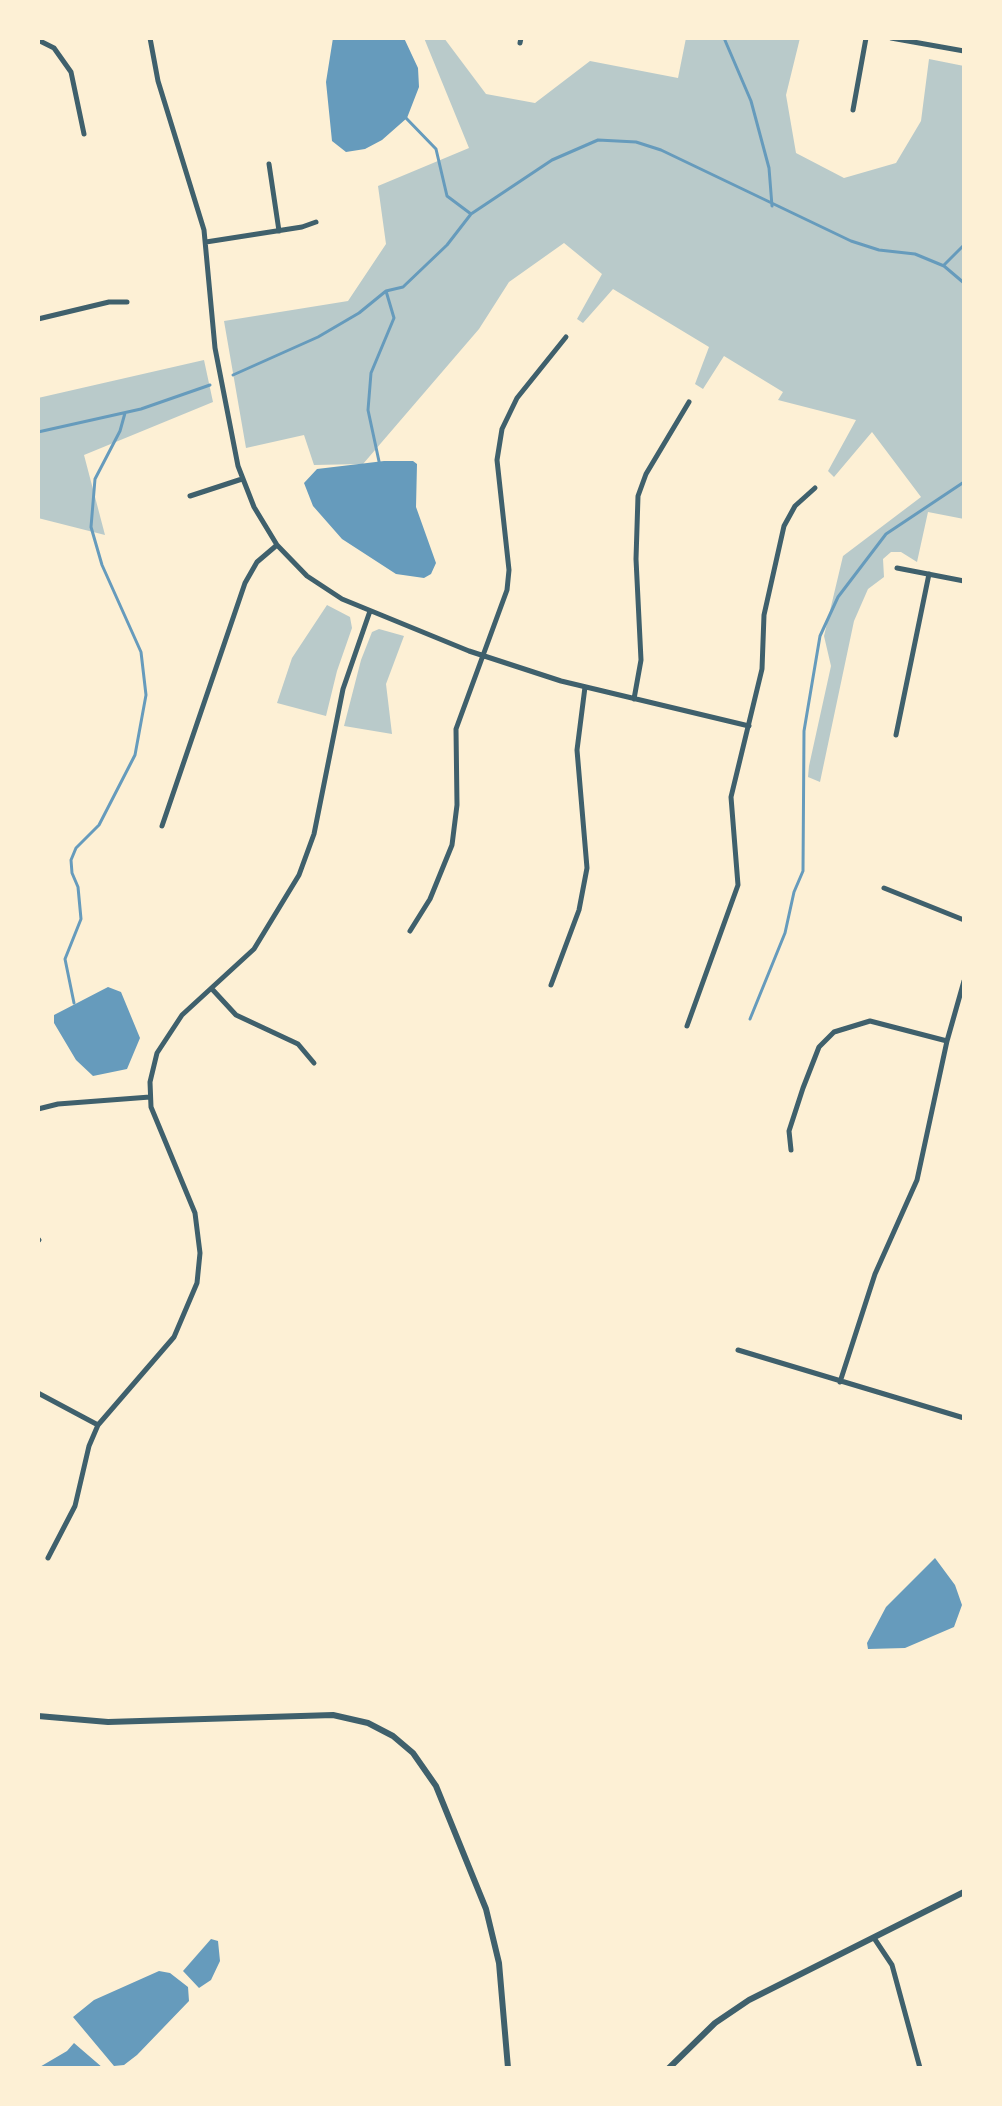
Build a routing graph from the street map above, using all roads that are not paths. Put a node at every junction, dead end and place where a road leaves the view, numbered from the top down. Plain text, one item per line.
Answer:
1 (150, 38) edge
2 (866, 38) edge
3 (891, 38) edge
4 (38, 40) edge
5 (964, 51) edge
6 (853, 110) dead end
7 (84, 134) dead end
8 (269, 164) dead end
9 (316, 222) dead end
10 (279, 231) junction
11 (206, 242) junction
12 (127, 302) dead end
13 (38, 319) edge
14 (566, 337) dead end
15 (689, 402) dead end
16 (242, 479) junction
17 (815, 488) dead end
18 (190, 496) dead end
19 (277, 545) junction
20 (897, 568) dead end
21 (929, 574) junction
22 (964, 581) edge
23 (370, 611) junction
24 (482, 656) junction
25 (585, 687) junction
26 (634, 699) junction
27 (749, 726) junction
28 (896, 735) dead end
29 (162, 826) dead end
30 (884, 888) dead end
31 (964, 920) edge
32 (410, 931) dead end
33 (964, 981) edge
34 (551, 985) dead end
35 (212, 989) junction
36 (962, 995) edge
37 (687, 1026) dead end
38 (947, 1041) junction
39 (314, 1063) dead end
40 (150, 1097) junction
41 (38, 1109) edge
42 (791, 1150) dead end
43 (738, 1350) dead end
44 (840, 1382) junction
45 (38, 1393) edge
46 (964, 1418) edge
47 (98, 1425) junction
48 (48, 1558) dead end
49 (38, 1716) edge
50 (964, 1892) edge
51 (874, 1938) junction
52 (508, 2068) edge
53 (669, 2068) edge
54 (920, 2068) edge

1 - 11 street
2 - 6 street
3 - 5 street
4 - 7 street
8 - 10 street
9 - 10 street
10 - 11 street
11 - 16 street
12 - 13 street
14 - 24 street
15 - 26 street
16 - 18 street
16 - 19 street
17 - 27 street
19 - 23 street
19 - 29 street
20 - 21 street
21 - 22 street
21 - 28 street
23 - 24 street
23 - 35 street
24 - 25 street
24 - 32 street
25 - 26 street
25 - 34 street
26 - 27 street
27 - 37 street
30 - 31 street
33 - 36 street
35 - 39 street
35 - 40 street
36 - 38 street
38 - 42 street
38 - 44 street
40 - 41 street
40 - 47 street
43 - 44 street
44 - 46 street
45 - 47 street
47 - 48 street
49 - 52 street
50 - 51 street
51 - 53 street
51 - 54 street

